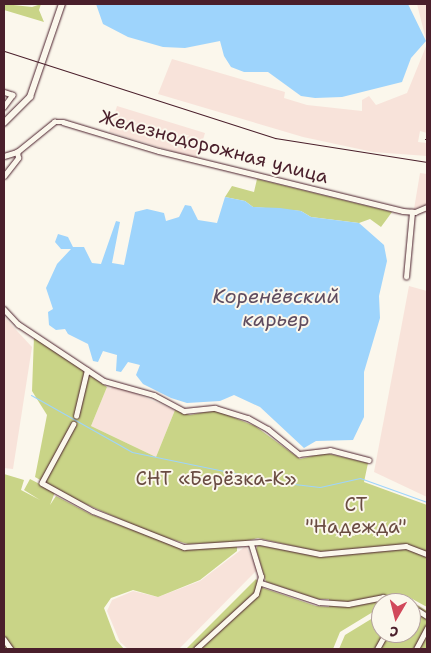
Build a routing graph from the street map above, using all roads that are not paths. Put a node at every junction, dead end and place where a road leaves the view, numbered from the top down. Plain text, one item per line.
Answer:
1 (62, 4) edge
2 (4, 92) edge
3 (4, 107) edge
4 (4, 123) edge
5 (17, 152) junction
6 (4, 156) edge
7 (4, 176) edge
8 (427, 207) edge
9 (412, 212) junction
10 (406, 277) dead end
11 (4, 309) edge
12 (87, 370) junction
13 (76, 416) dead end
14 (74, 424) dead end
15 (369, 460) dead end
16 (251, 544) junction
17 (427, 554) edge
18 (261, 583) junction
19 (371, 599) edge
20 (427, 628) edge
21 (4, 639) edge
22 (12, 649) edge
23 (196, 649) edge
24 (416, 649) edge

1 - 4 main road
2 - 3 street
5 - 6 street, Железнодорожная улица
5 - 7 street
5 - 9 street, Железнодорожная улица
8 - 9 street
9 - 10 street
11 - 12 street
12 - 13 street
12 - 15 street
14 - 16 street
16 - 17 street
16 - 18 street
18 - 19 street
18 - 23 street
20 - 24 street
21 - 22 street

